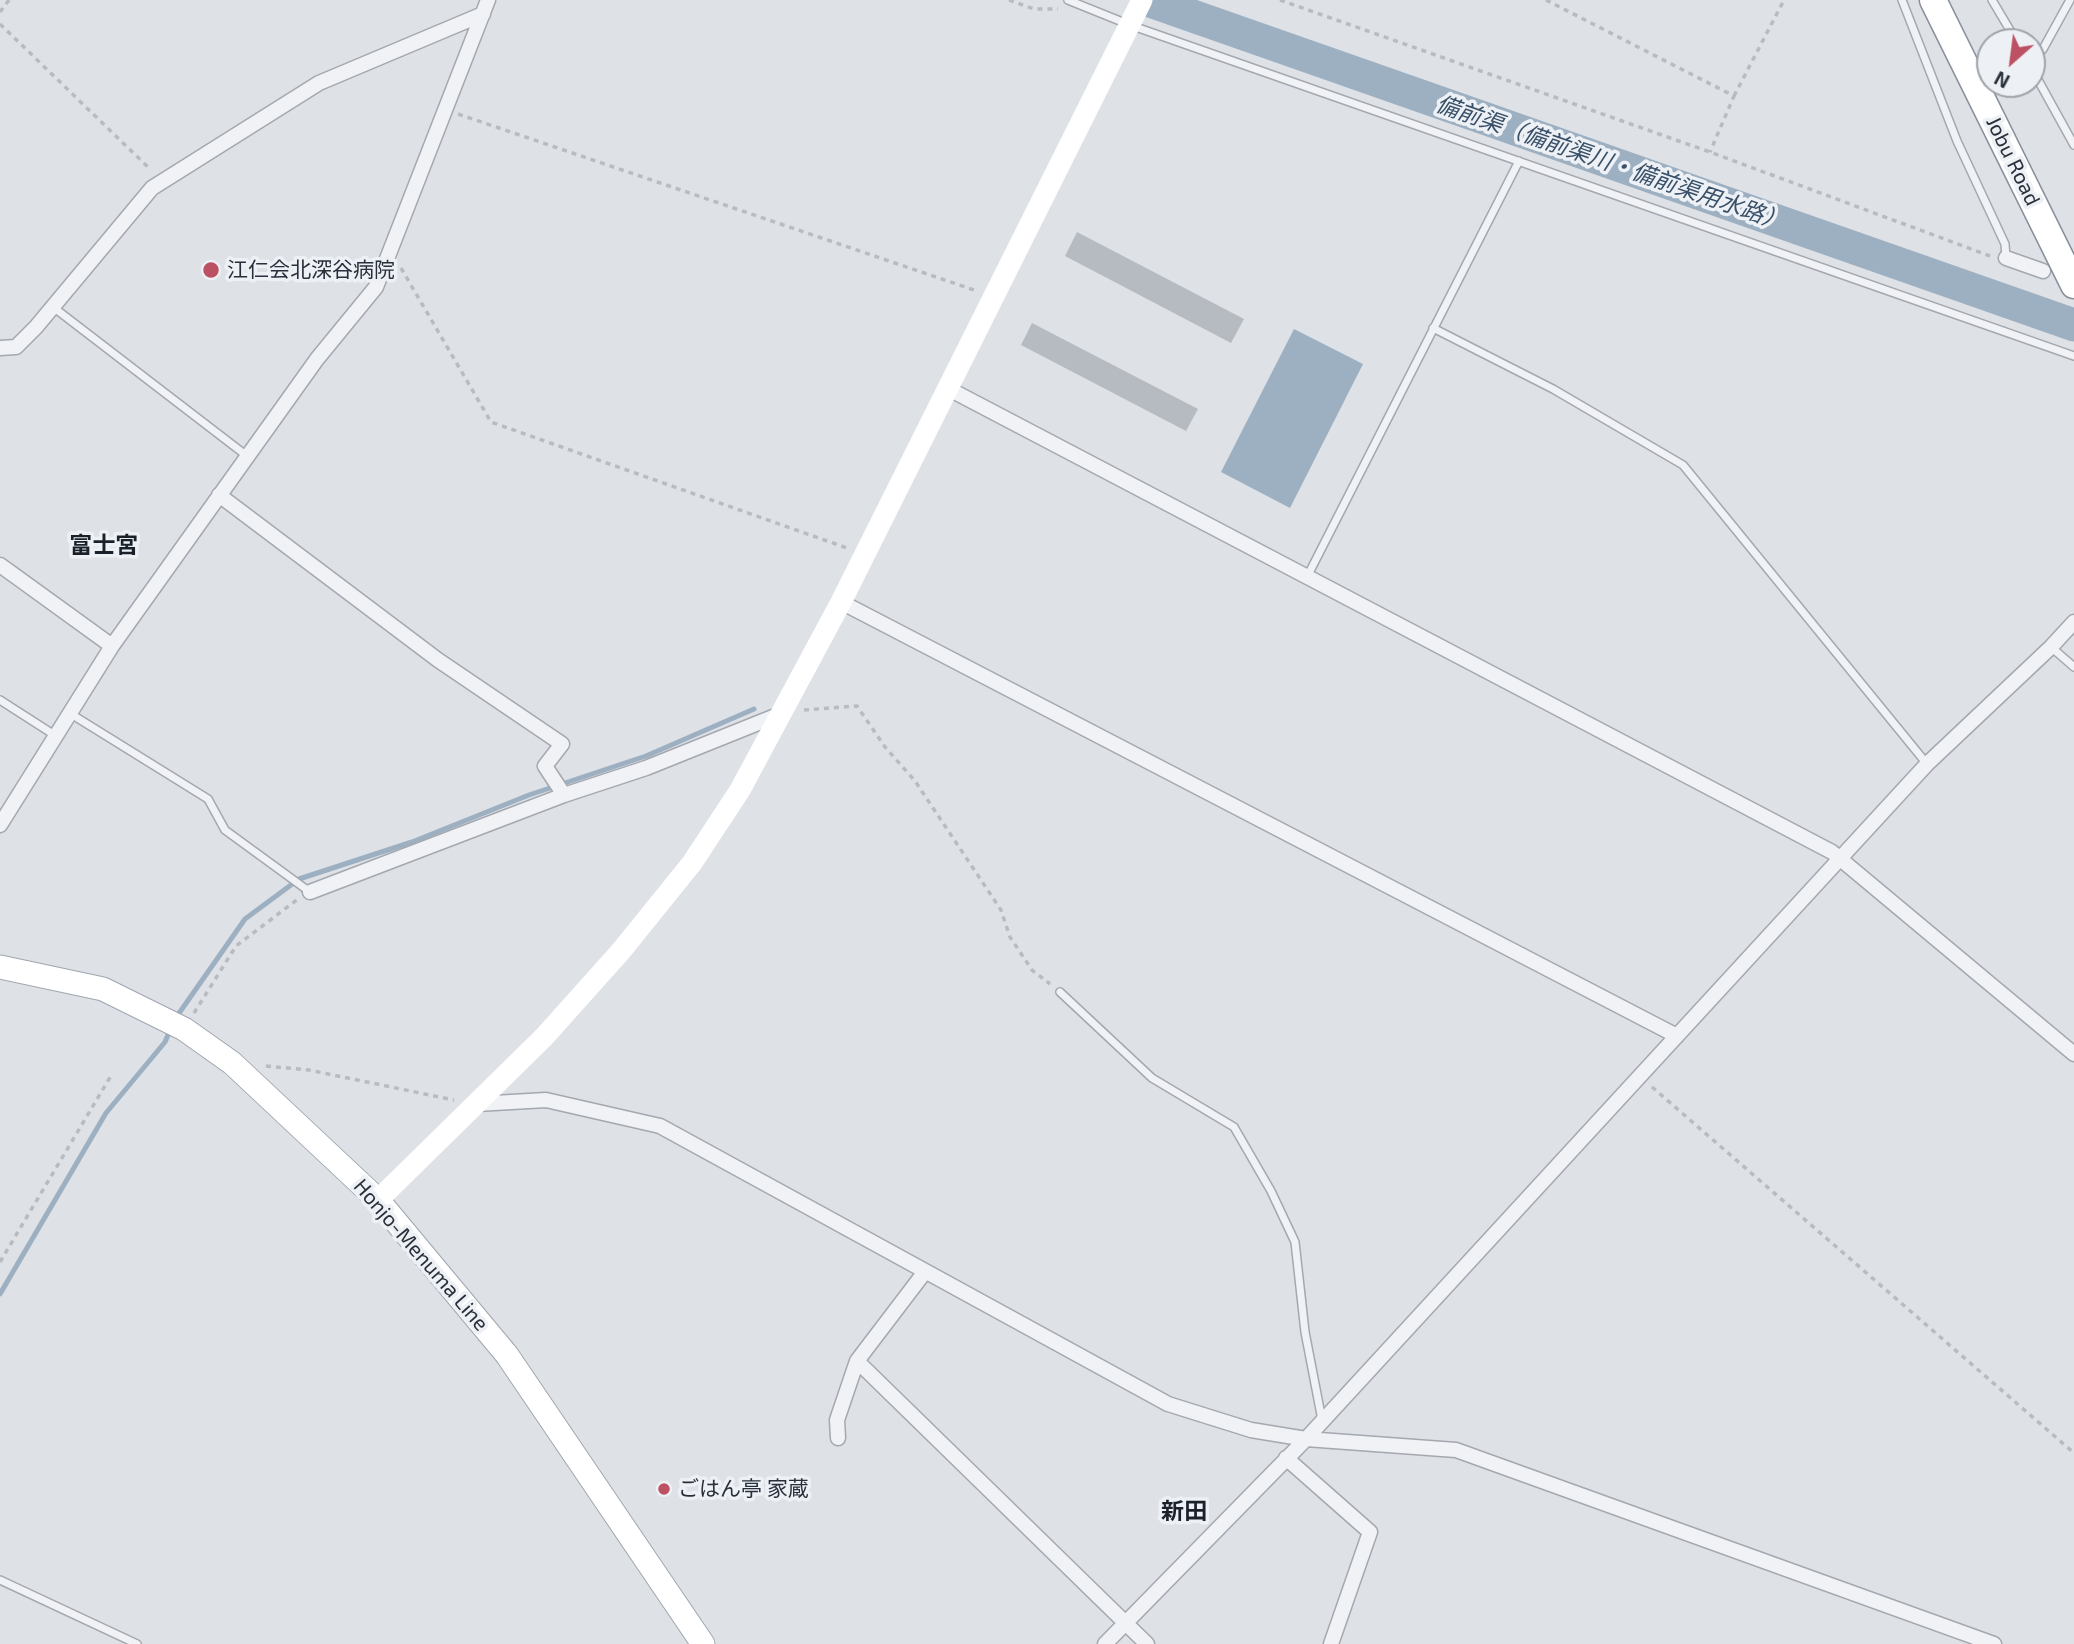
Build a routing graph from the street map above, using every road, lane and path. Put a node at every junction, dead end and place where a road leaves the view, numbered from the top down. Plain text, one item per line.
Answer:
1 (9, 0) edge
2 (488, 0) edge
3 (1009, 0) edge
4 (1068, 0) edge
5 (1142, 0) edge
6 (1280, 0) edge
7 (1546, 0) edge
8 (1784, 0) edge
9 (1902, 0) edge
10 (1933, 0) edge
11 (1993, 0) edge
12 (2070, 0) edge
13 (1081, 5) junction
14 (0, 12) edge
15 (483, 14) junction
16 (1131, 22) junction
17 (0, 24) edge
18 (2009, 28) edge
19 (2046, 44) edge
20 (2046, 94) edge
21 (1734, 96) junction
22 (446, 110) junction
23 (2074, 145) edge
24 (1710, 152) junction
25 (1519, 160) junction
26 (162, 181) junction
27 (390, 250) junction
28 (2006, 258) junction
29 (2043, 271) dead end
30 (2074, 285) edge
31 (996, 297) junction
32 (53, 307) junction
33 (1433, 328) junction
34 (0, 348) edge
35 (2074, 356) edge
36 (949, 389) junction
37 (247, 456) junction
38 (219, 495) junction
39 (865, 555) junction
40 (0, 565) edge
41 (1306, 578) junction
42 (841, 602) junction
43 (2074, 622) edge
44 (112, 646) junction
45 (2051, 648) junction
46 (2074, 667) edge
47 (0, 700) edge
48 (784, 712) junction
49 (71, 715) junction
50 (57, 737) junction
51 (1927, 764) junction
52 (564, 795) junction
53 (0, 825) edge
54 (1841, 857) junction
55 (310, 892) junction
56 (0, 967) edge
57 (1060, 992) joint
58 (184, 1029) junction
59 (1677, 1036) junction
60 (2074, 1054) edge
61 (232, 1063) junction
62 (112, 1074) dead end
63 (1640, 1076) junction
64 (477, 1104) junction
65 (378, 1200) junction
66 (0, 1262) edge
67 (924, 1273) junction
68 (858, 1361) junction
69 (1322, 1421) junction
70 (838, 1438) dead end
71 (1306, 1439) junction
72 (2074, 1453) edge
73 (1286, 1458) junction
74 (0, 1580) edge
75 (1125, 1624) junction
76 (137, 1644) edge
77 (704, 1644) edge
78 (1105, 1644) edge
79 (1147, 1644) edge
80 (1331, 1644) edge
81 (1994, 1644) edge

1 - 14 path
2 - 15 street
3 - 13 path
4 - 13 lane
5 - 16 street
6 - 24 path
7 - 21 path
8 - 21 path
9 - 28 lane
10 - 30 highway, Jobu Road
11 - 18 lane
12 - 19 lane
13 - 16 lane
15 - 22 street
15 - 26 street
16 - 25 lane
16 - 31 street
17 - 26 path
20 - 23 lane
21 - 24 path
22 - 27 street
22 - 31 path
24 - 28 path
25 - 33 lane
25 - 35 lane
26 - 32 street
27 - 37 street
27 - 39 path
28 - 29 street
31 - 36 street
32 - 34 street
32 - 37 lane
33 - 41 lane
33 - 51 lane
36 - 39 street
36 - 41 street
37 - 38 street
38 - 44 street
38 - 52 street
39 - 42 street
40 - 44 street
41 - 54 street
42 - 48 street
42 - 59 street
43 - 45 street
44 - 49 street
45 - 46 lane
45 - 51 street
47 - 50 lane
48 - 52 street
48 - 57 path
48 - 64 street
49 - 50 street
49 - 55 lane
50 - 53 street
51 - 54 street
52 - 55 street
54 - 59 street
54 - 60 street
55 - 58 path
56 - 58 main road, Honjo-Menuma Line
57 - 69 lane
58 - 61 main road, Honjo-Menuma Line
59 - 63 street
61 - 64 path
61 - 65 main road, Honjo-Menuma Line
62 - 66 path
63 - 69 street
63 - 72 path
64 - 65 street
64 - 67 street
65 - 77 main road, Honjo-Menuma Line
67 - 68 street
67 - 71 street
68 - 70 street
68 - 75 street
69 - 71 street
71 - 73 street
71 - 81 street
73 - 75 street
73 - 80 street
74 - 76 lane
75 - 78 street
75 - 79 street

